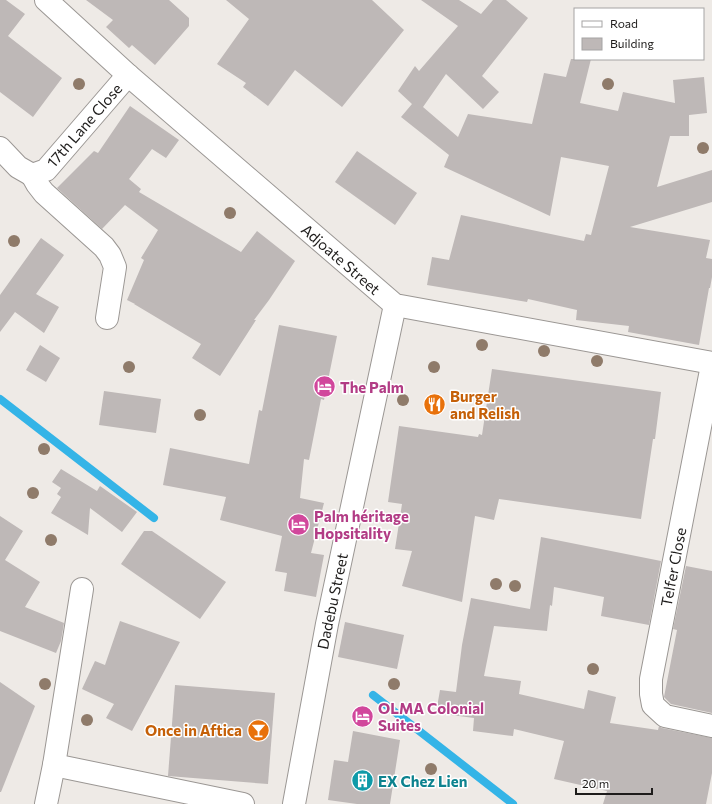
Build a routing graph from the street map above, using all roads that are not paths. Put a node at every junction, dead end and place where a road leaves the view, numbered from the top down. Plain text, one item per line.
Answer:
1 (46, 0) edge
2 (128, 75) junction
3 (0, 148) edge
4 (32, 175) junction
5 (395, 306) junction
6 (107, 318) dead end
7 (712, 364) edge
8 (82, 589) dead end
9 (712, 726) edge
10 (54, 765) junction
11 (46, 804) edge
12 (243, 804) edge
13 (294, 804) edge

1 - 2 street, Adjoate Street
2 - 4 street, 17th Lane Close
2 - 5 street, Adjoate Street
3 - 4 street, 17th Lane Close
4 - 6 street
5 - 7 street, Adjoate Street
5 - 13 street, Dadebu Street
7 - 9 street, Telfer Close
8 - 10 street
10 - 11 street
10 - 12 street

